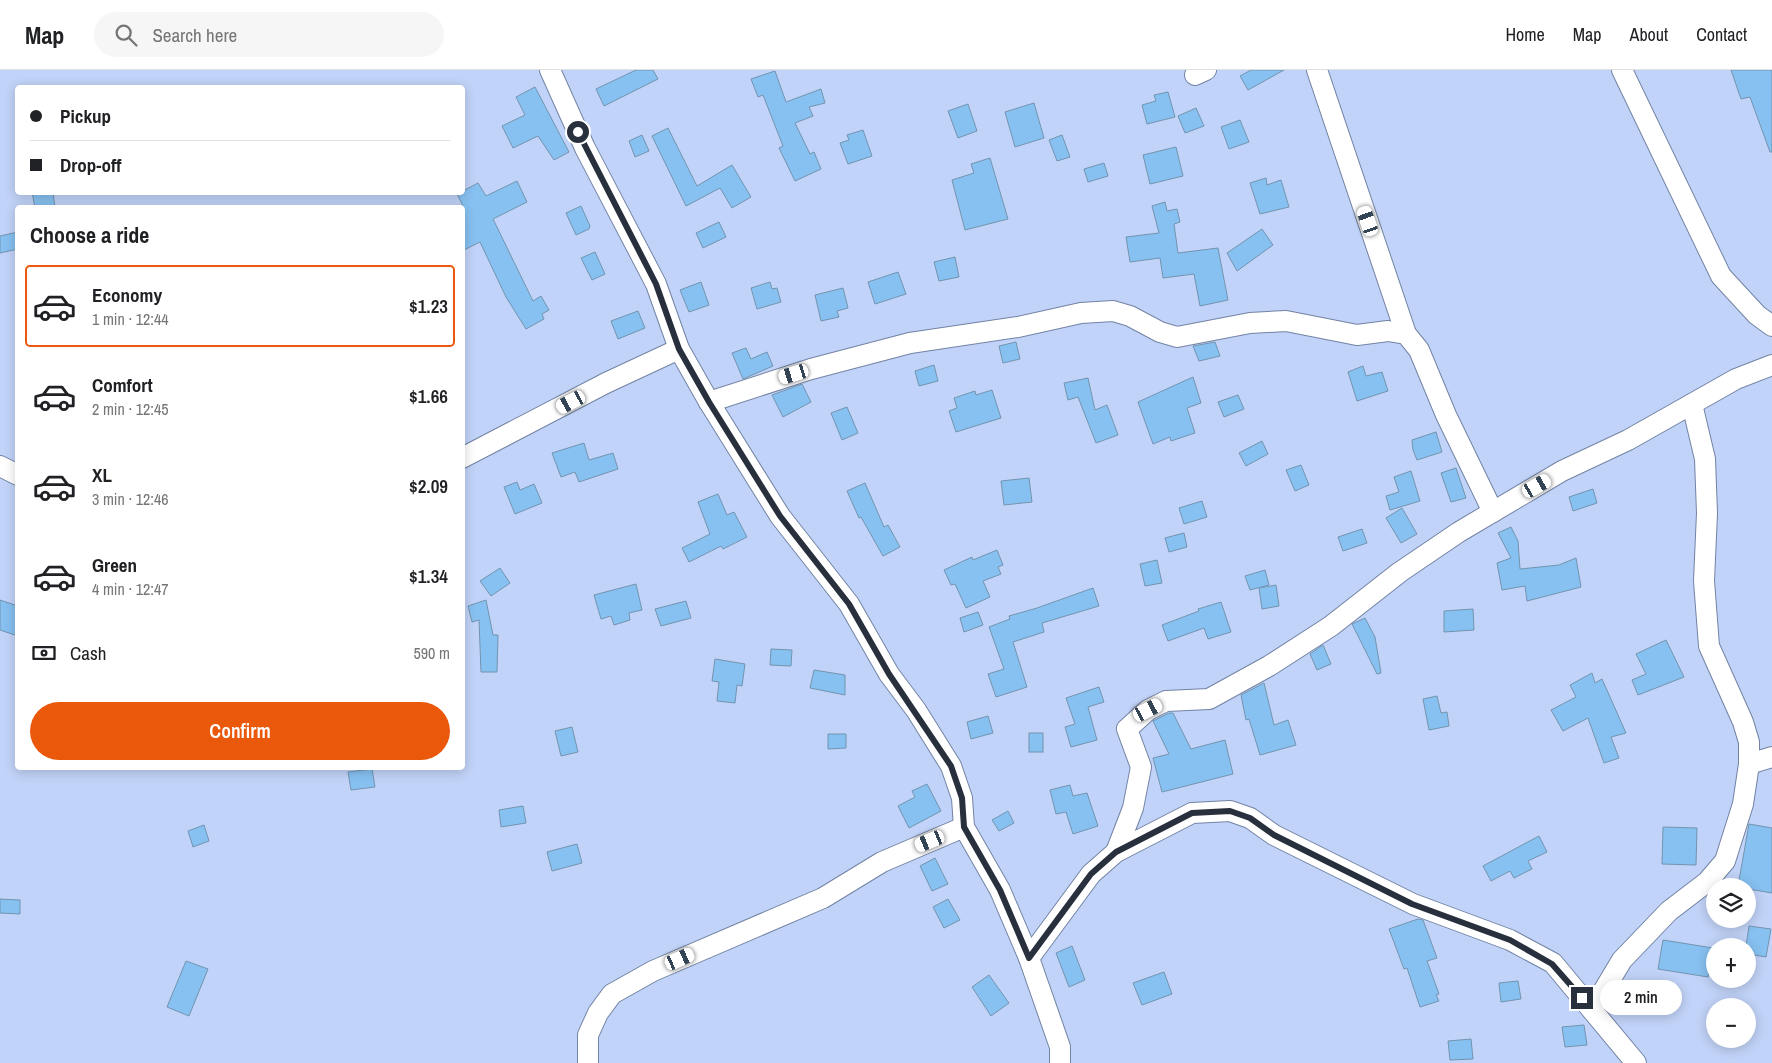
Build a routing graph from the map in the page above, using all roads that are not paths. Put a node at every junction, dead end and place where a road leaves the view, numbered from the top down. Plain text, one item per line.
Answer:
1 (550, 70) edge
2 (1317, 70) edge
3 (1622, 70) edge
4 (1772, 326) edge
5 (1406, 334) junction
6 (679, 349) junction
7 (1772, 365) edge
8 (709, 402) junction
9 (1692, 404) junction
10 (465, 456) edge
11 (0, 466) edge
12 (15, 474) edge
13 (1493, 512) junction
14 (1772, 757) edge
15 (1749, 764) junction
16 (964, 827) junction
17 (1116, 852) junction
18 (1029, 958) junction
19 (1592, 1010) junction
20 (588, 1063) edge
21 (1060, 1063) edge
22 (1636, 1063) edge

1 - 6 street
2 - 5 street
3 - 4 street
5 - 8 street
5 - 13 street
6 - 8 street
6 - 10 street
7 - 9 street
8 - 16 street
9 - 13 street
9 - 15 street
11 - 12 street
13 - 17 street
14 - 15 street
15 - 19 street
16 - 18 street
16 - 20 street
17 - 18 street
17 - 19 street
18 - 21 street
19 - 22 street

